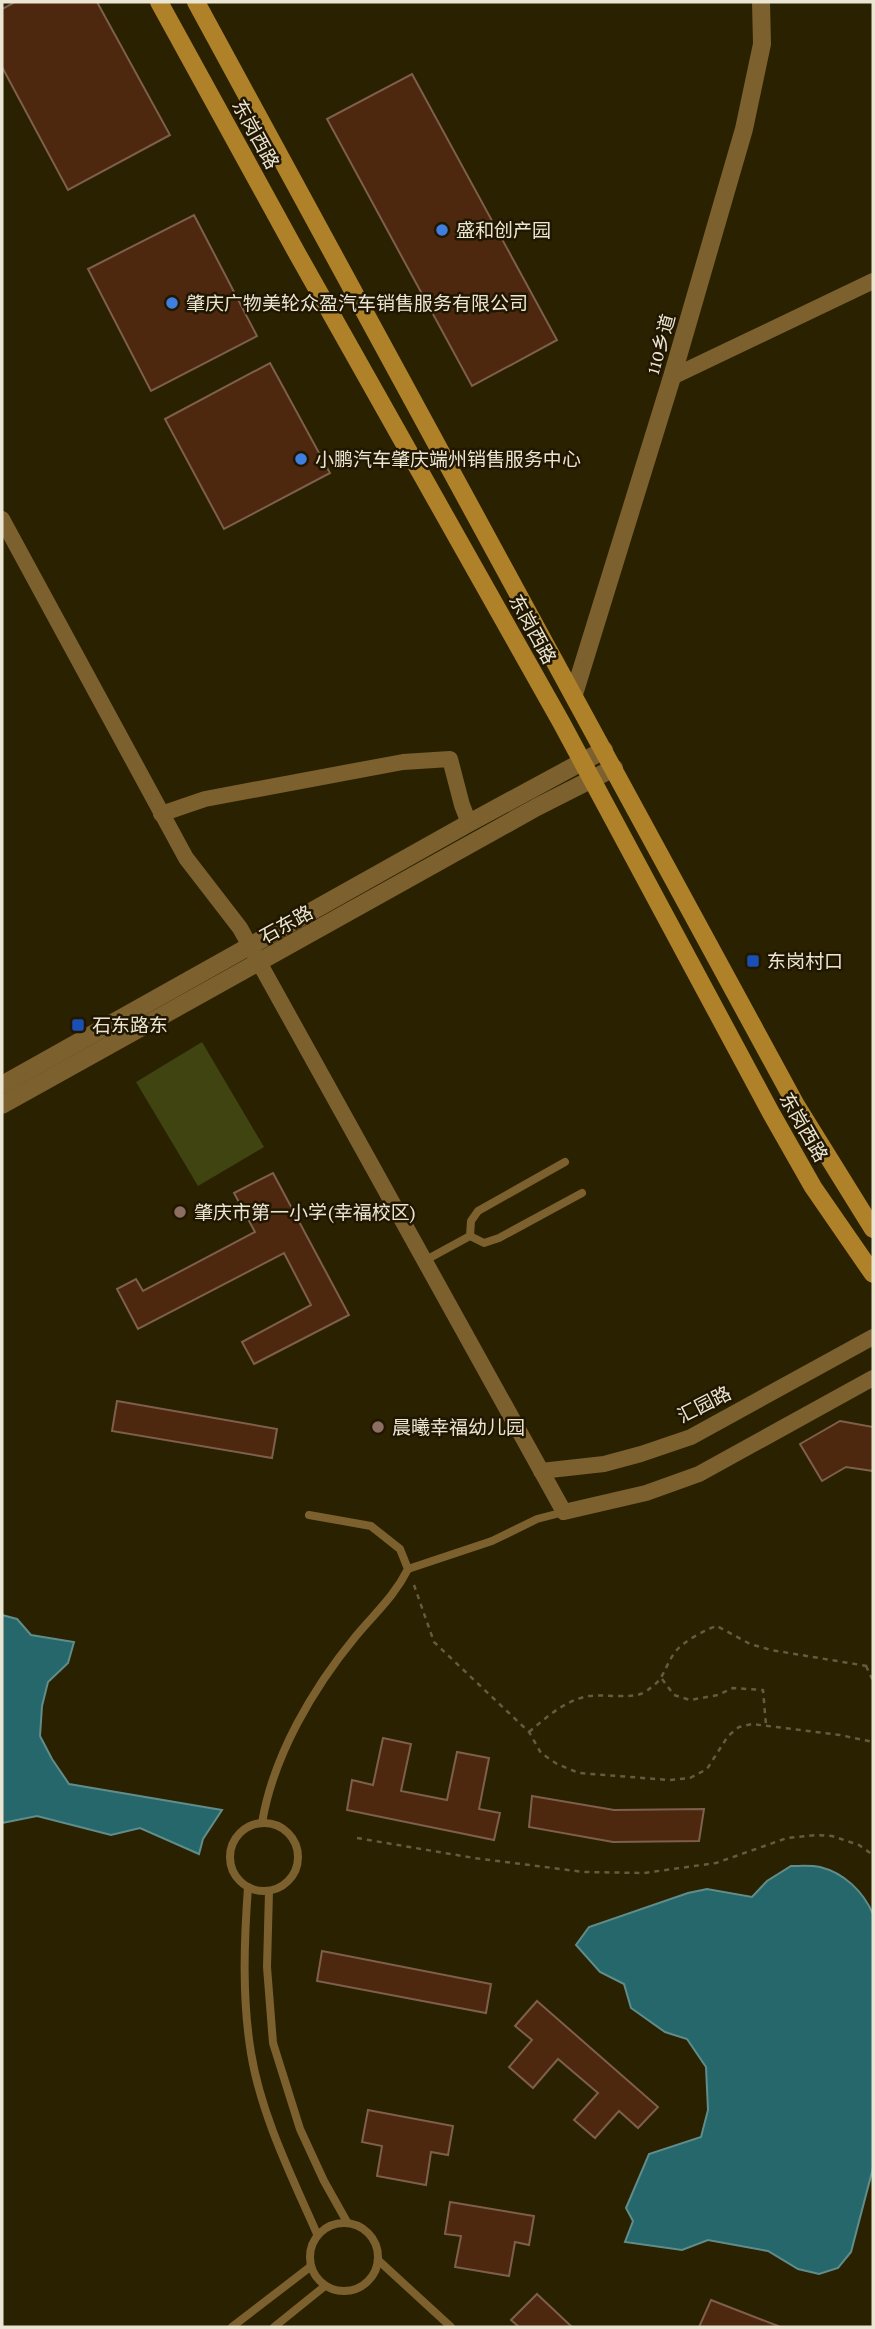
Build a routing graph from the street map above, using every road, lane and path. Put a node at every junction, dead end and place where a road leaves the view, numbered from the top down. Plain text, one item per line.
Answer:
1 (159, 2) edge
2 (196, 2) edge
3 (761, 2) edge
4 (873, 281) edge
5 (672, 377) junction
6 (2, 519) edge
7 (574, 694) junction
8 (604, 750) junction
9 (582, 762) junction
10 (614, 768) junction
11 (592, 780) junction
12 (161, 814) junction
13 (469, 823) junction
14 (250, 947) junction
15 (259, 963) junction
16 (2, 1085) edge
17 (2, 1105) edge
18 (565, 1162) dead end
19 (582, 1193) dead end
20 (873, 1229) edge
21 (470, 1236) junction
22 (424, 1261) junction
23 (873, 1274) edge
24 (873, 1337) edge
25 (873, 1378) edge
26 (541, 1471) junction
27 (564, 1512) junction
28 (309, 1515) dead end
29 (408, 1569) junction
30 (866, 1666) junction
31 (873, 1667) edge
32 (662, 1679) junction
33 (873, 1681) edge
34 (766, 1726) junction
35 (529, 1732) junction
36 (873, 1737) edge
37 (871, 1741) edge
38 (262, 1823) junction
39 (357, 1838) dead end
40 (873, 1855) edge
41 (248, 1887) junction
42 (269, 1891) junction
43 (347, 2222) junction
44 (317, 2234) junction
45 (378, 2260) junction
46 (310, 2267) junction
47 (325, 2286) junction
48 (232, 2327) edge
49 (274, 2327) edge
50 (451, 2327) edge

1 - 9 main road, 东岗西路
2 - 7 main road, 东岗西路
3 - 5 street, 110乡道
4 - 5 street
5 - 7 street, 110乡道
6 - 12 street
7 - 8 main road, 东岗西路
8 - 9 street, 石东路
8 - 10 main road, 东岗西路
9 - 11 main road, 东岗西路
9 - 13 street, 石东路
10 - 11 street, 石东路
10 - 20 main road, 东岗西路
11 - 15 street, 石东路
11 - 23 main road, 东岗西路
12 - 13 street
12 - 14 street
13 - 14 street, 石东路
14 - 15 street
14 - 16 street, 石东路
15 - 17 street, 石东路
15 - 22 street
18 - 21 lane
19 - 21 lane
21 - 22 lane
22 - 26 street
24 - 26 street, 汇园路
25 - 27 street
26 - 27 street
27 - 29 lane
28 - 29 lane
29 - 35 path
29 - 38 lane
30 - 31 path
30 - 32 path
30 - 33 path
32 - 34 path
32 - 35 path
34 - 35 path
34 - 37 path
36 - 37 path
38 - 41 lane
38 - 42 lane
39 - 40 path
41 - 42 lane
41 - 44 lane
42 - 43 lane
43 - 44 lane
43 - 45 lane
44 - 46 lane
45 - 47 lane
45 - 50 lane
46 - 47 lane
46 - 48 lane
47 - 49 lane

